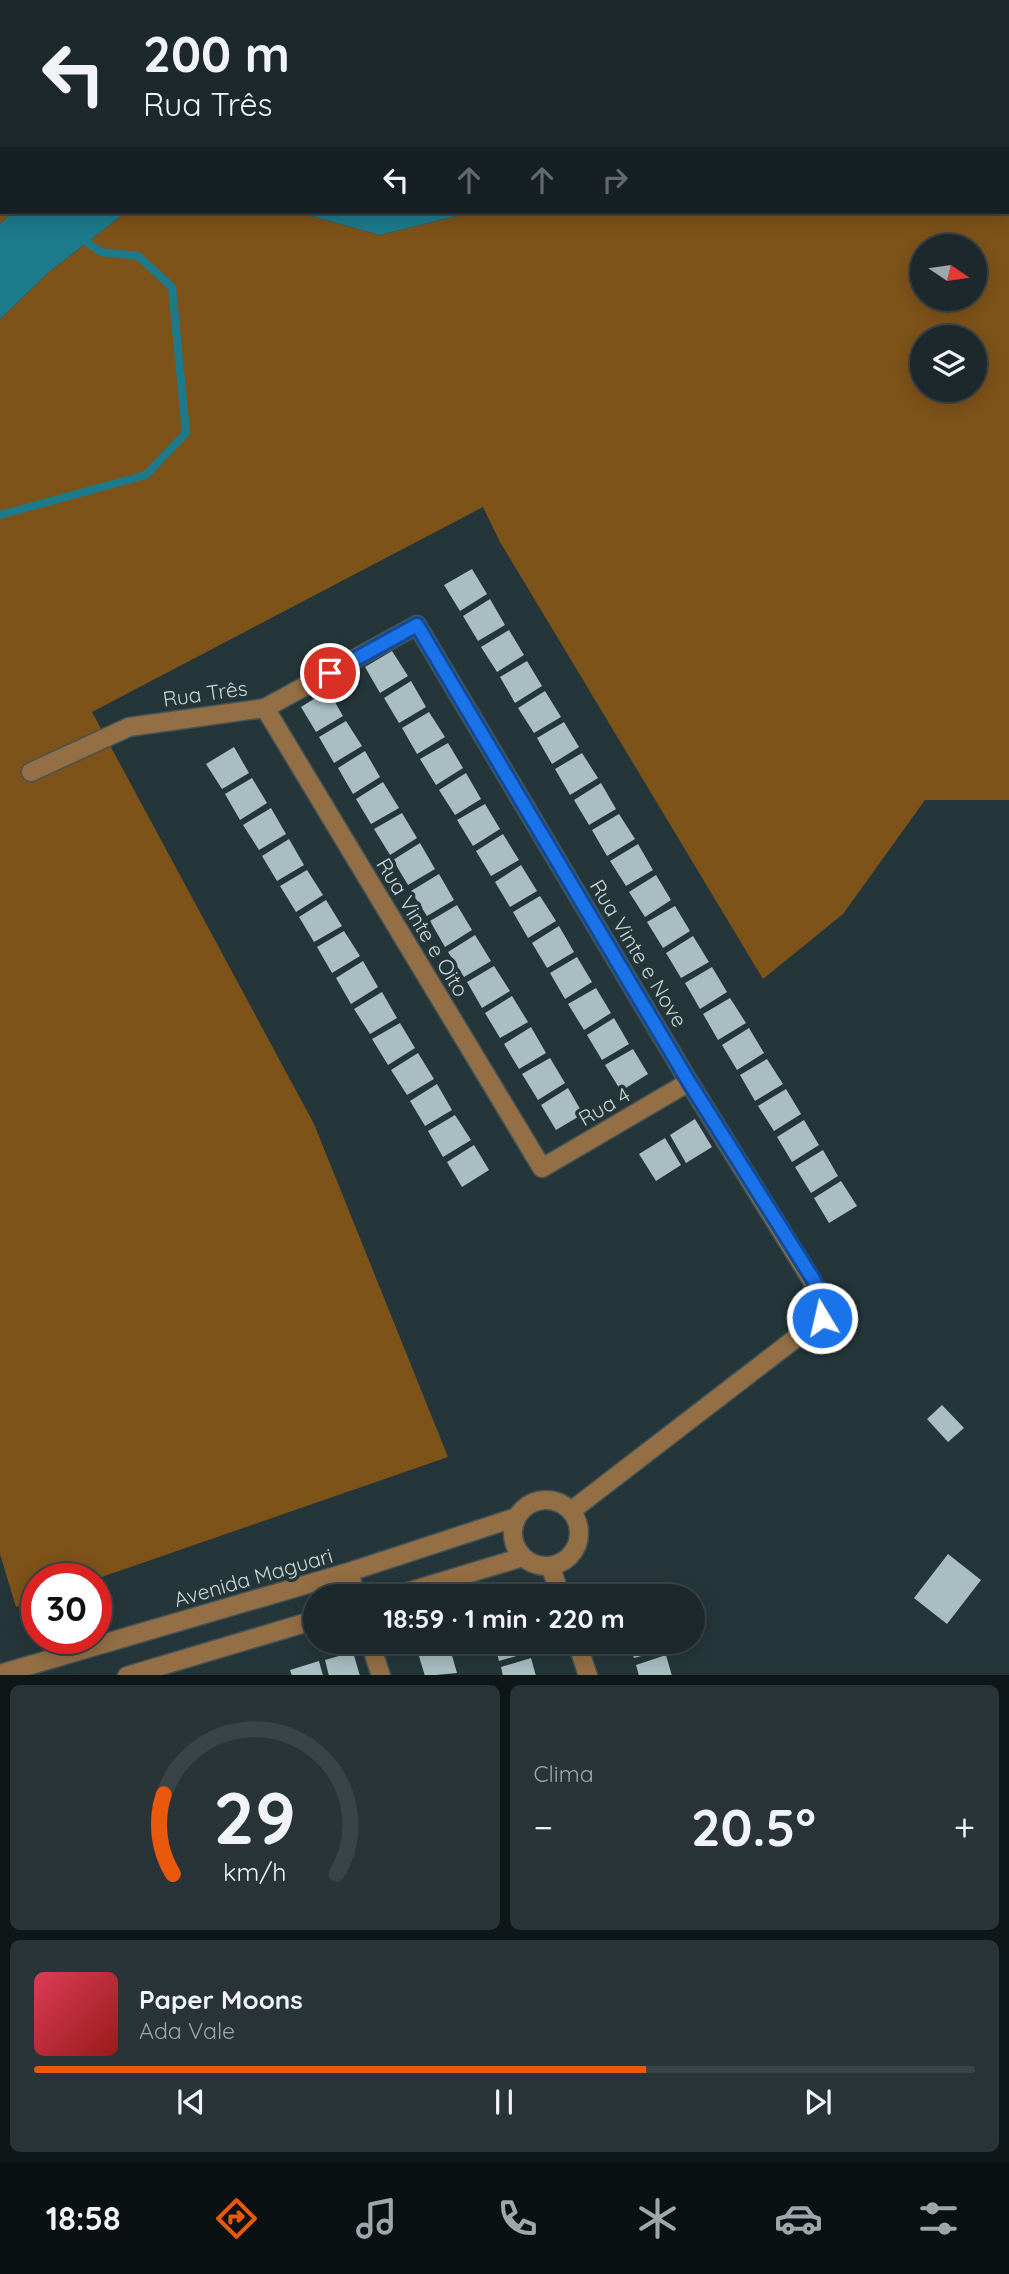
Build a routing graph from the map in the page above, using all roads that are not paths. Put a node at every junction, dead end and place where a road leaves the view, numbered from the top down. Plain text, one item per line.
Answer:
1 (417, 625) joint
2 (265, 708) junction
3 (31, 772) dead end
4 (689, 1082) junction
5 (542, 1168) joint
6 (571, 1511) junction
7 (517, 1517) junction
8 (523, 1557) junction
9 (550, 1566) junction
10 (349, 1573) junction
11 (352, 1584) edge
12 (434, 1584) edge
13 (557, 1584) edge
14 (303, 1624) edge
15 (374, 1654) edge
16 (581, 1654) edge
17 (0, 1674) edge
18 (127, 1675) edge
19 (381, 1675) edge
20 (588, 1675) edge

1 - 2 street, Rua Três
1 - 4 street, Rua Vinte e Nove
2 - 3 street, Rua Três
2 - 5 street, Rua Vinte e Oito
4 - 5 street, Rua 4
4 - 6 street, Rua Vinte e Nove
6 - 7 street
6 - 9 street
7 - 8 street
7 - 10 street, Avenida Maguari
8 - 9 street
8 - 12 street
9 - 13 street
10 - 11 street
10 - 17 street, Avenida Maguari
14 - 18 street
15 - 19 street
16 - 20 street

